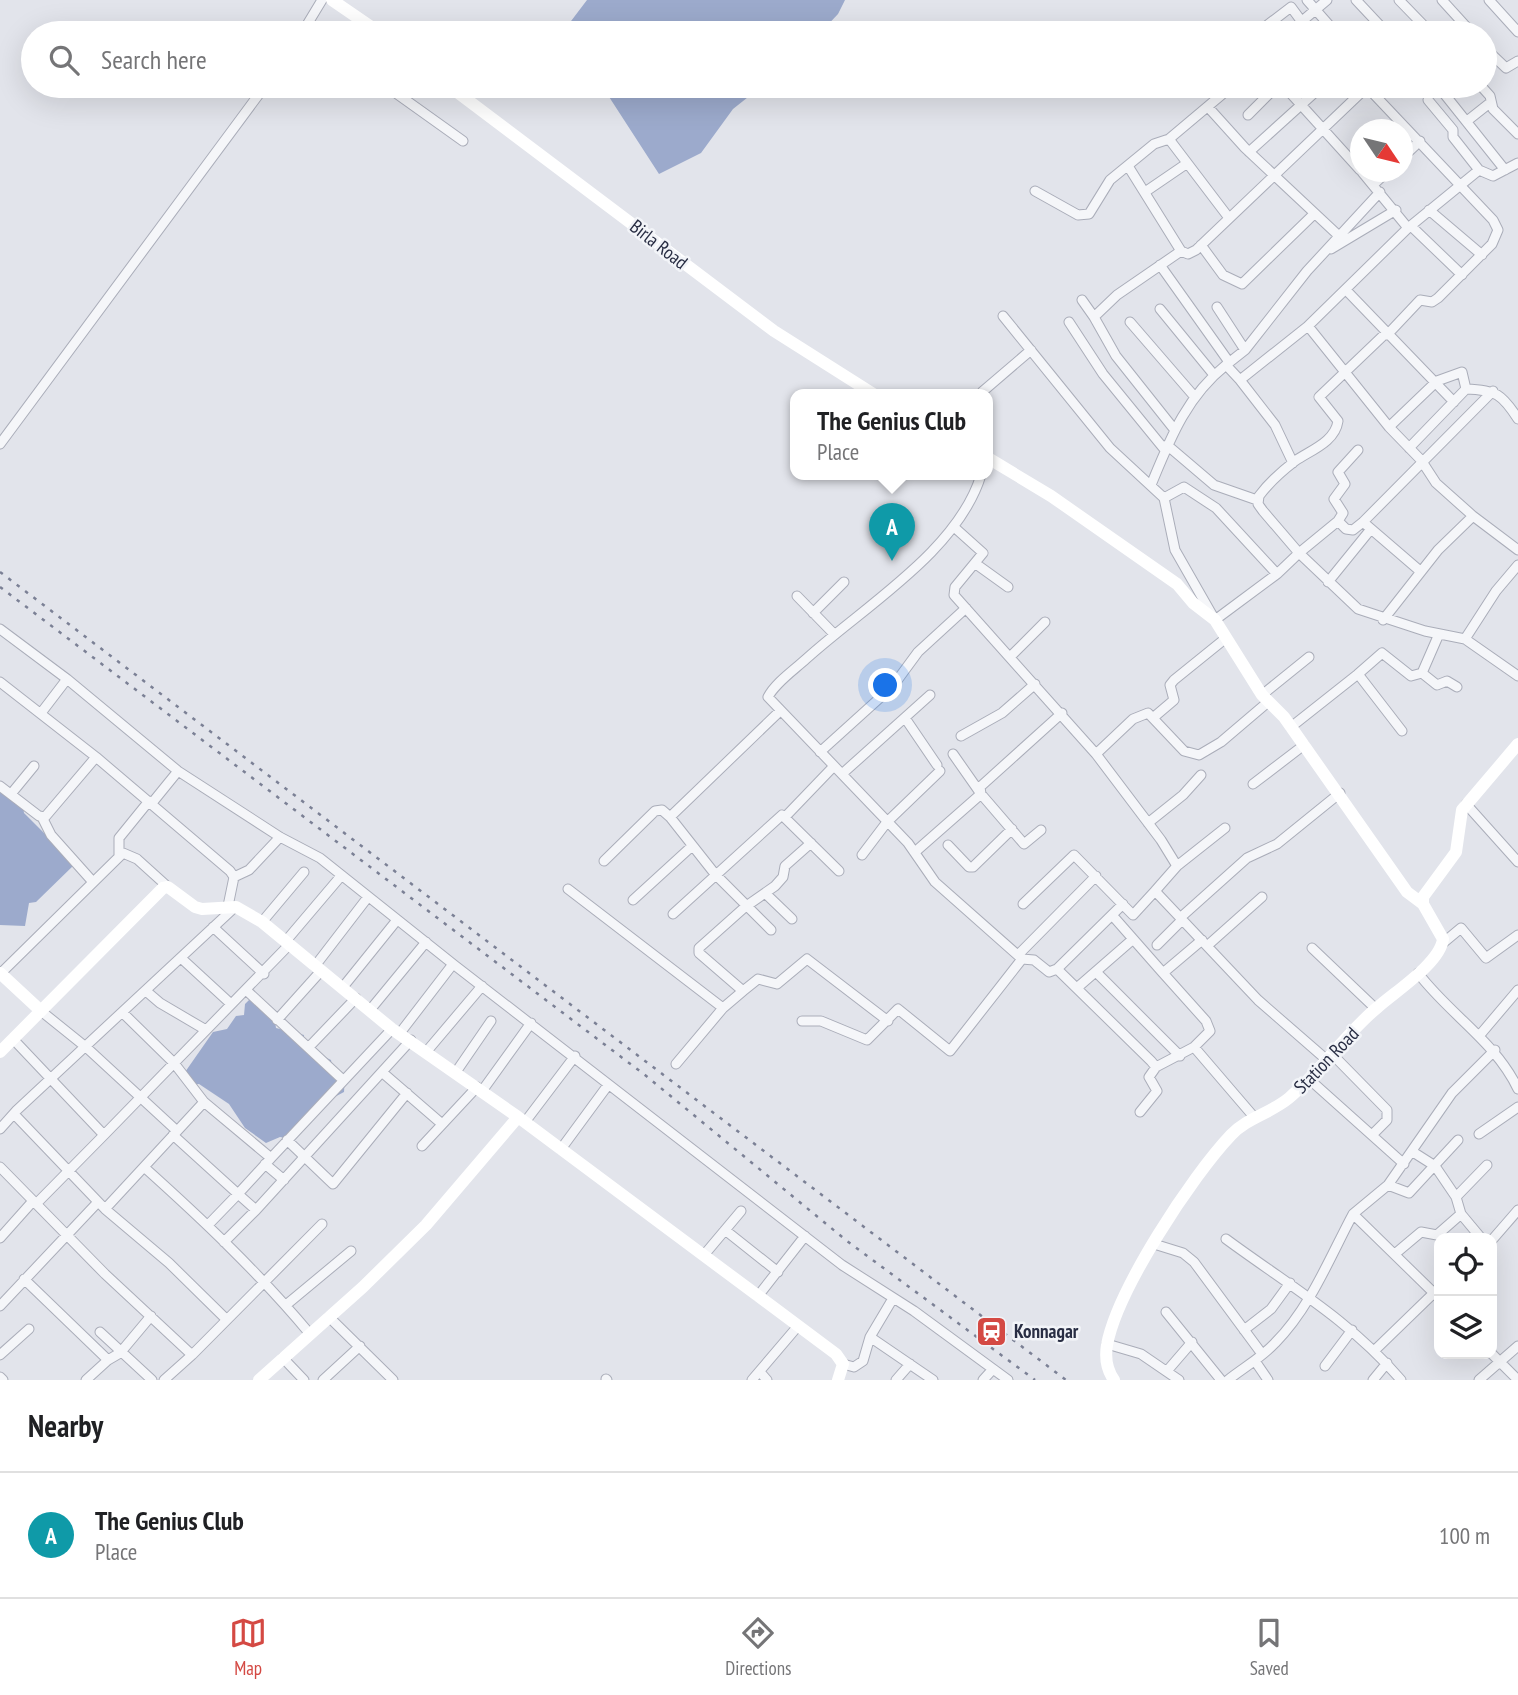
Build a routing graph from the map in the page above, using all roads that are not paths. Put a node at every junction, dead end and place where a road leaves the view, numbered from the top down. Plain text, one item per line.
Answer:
1 (322, 0) edge
2 (332, 0) edge
3 (1307, 0) edge
4 (1327, 0) edge
5 (1356, 0) edge
6 (1399, 0) edge
7 (1443, 0) edge
8 (1491, 1) edge
9 (1315, 10) junction
10 (312, 21) edge
11 (363, 21) edge
12 (1273, 21) edge
13 (1301, 21) edge
14 (1303, 21) edge
15 (1325, 21) edge
16 (1374, 21) edge
17 (1419, 21) edge
18 (1461, 21) edge
19 (1516, 27) edge
20 (1497, 59) edge
21 (1518, 61) edge
22 (256, 98) edge
23 (403, 98) edge
24 (465, 98) edge
25 (1218, 98) edge
26 (1265, 98) edge
27 (1294, 98) edge
28 (1308, 98) edge
29 (1356, 98) edge
30 (1379, 98) edge
31 (1448, 98) edge
32 (1488, 98) edge
33 (1427, 100) dead end
34 (1491, 102) junction
35 (1300, 105) junction
36 (1208, 107) junction
37 (1248, 115) dead end
38 (1467, 121) junction
39 (1324, 129) junction
40 (1518, 134) edge
41 (1169, 139) junction
42 (463, 141) dead end
43 (1420, 141) junction
44 (1413, 148) edge
45 (1250, 152) junction
46 (1350, 159) edge
47 (1518, 163) edge
48 (1185, 164) junction
49 (1128, 166) junction
50 (1479, 170) junction
51 (1505, 170) junction
52 (1275, 176) junction
53 (1371, 182) edge
54 (1381, 182) edge
55 (1460, 187) junction
56 (1377, 188) junction
57 (1035, 191) dead end
58 (1145, 192) junction
59 (1396, 210) junction
60 (1429, 210) junction
61 (1314, 214) junction
62 (1229, 218) junction
63 (1410, 227) junction
64 (1339, 236) junction
65 (1201, 245) junction
66 (1181, 251) junction
67 (1326, 252) junction
68 (1482, 255) junction
69 (1160, 265) junction
70 (1462, 275) junction
71 (1347, 291) junction
72 (1082, 300) dead end
73 (1217, 307) dead end
74 (1160, 309) dead end
75 (1003, 316) dead end
76 (1094, 317) junction
77 (1069, 322) dead end
78 (1130, 322) dead end
79 (1308, 326) junction
80 (1387, 334) junction
81 (1031, 350) junction
82 (1245, 350) junction
83 (1228, 364) junction
84 (1347, 371) junction
85 (1214, 375) junction
86 (1240, 380) junction
87 (1437, 381) junction
88 (866, 389) edge
89 (986, 389) edge
90 (1466, 389) junction
91 (1493, 391) junction
92 (1194, 396) junction
93 (1454, 402) junction
94 (1518, 419) edge
95 (1389, 427) junction
96 (1174, 429) junction
97 (0, 443) edge
98 (1166, 448) junction
99 (1409, 448) junction
100 (1358, 450) dead end
101 (1422, 460) junction
102 (993, 461) edge
103 (1293, 463) junction
104 (979, 480) edge
105 (1151, 485) junction
106 (1164, 498) junction
107 (1257, 500) junction
108 (1473, 516) junction
109 (1338, 521) junction
110 (1367, 525) junction
111 (954, 527) junction
112 (1518, 550) edge
113 (1300, 553) junction
114 (976, 564) junction
115 (1518, 565) edge
116 (1420, 571) junction
117 (1277, 574) junction
118 (844, 582) dead end
119 (1328, 582) junction
120 (1008, 587) dead end
121 (797, 596) dead end
122 (966, 608) junction
123 (813, 613) junction
124 (1216, 620) junction
125 (1383, 620) junction
126 (1045, 622) dead end
127 (0, 629) edge
128 (834, 634) junction
129 (1439, 634) junction
130 (1226, 638) junction
131 (1465, 639) junction
132 (1010, 657) junction
133 (1309, 657) dead end
134 (1422, 673) junction
135 (1358, 674) junction
136 (1518, 676) edge
137 (67, 678) junction
138 (0, 682) edge
139 (1035, 684) junction
140 (1457, 687) dead end
141 (930, 695) dead end
142 (1265, 698) junction
143 (780, 711) junction
144 (41, 713) junction
145 (1062, 713) junction
146 (1154, 717) junction
147 (905, 718) junction
148 (1292, 727) junction
149 (1402, 731) dead end
150 (961, 736) dead end
151 (1518, 744) edge
152 (1304, 745) junction
153 (820, 752) junction
154 (953, 754) dead end
155 (1096, 754) junction
156 (96, 757) junction
157 (34, 765) dead end
158 (834, 766) junction
159 (178, 771) junction
160 (842, 774) junction
161 (1201, 775) dead end
162 (1253, 784) dead end
163 (0, 786) edge
164 (1340, 793) junction
165 (11, 794) junction
166 (981, 794) junction
167 (150, 802) junction
168 (1466, 804) junction
169 (43, 817) junction
170 (670, 817) junction
171 (785, 817) junction
172 (887, 822) junction
173 (1148, 823) junction
174 (1226, 828) dead end
175 (1012, 829) junction
176 (1041, 830) dead end
177 (280, 837) junction
178 (811, 843) junction
179 (948, 845) dead end
180 (691, 847) junction
181 (915, 852) junction
182 (119, 855) junction
183 (862, 855) dead end
184 (1516, 855) edge
185 (604, 861) dead end
186 (1177, 866) junction
187 (839, 871) dead end
188 (304, 872) dead end
189 (715, 874) junction
190 (341, 876) junction
191 (1096, 876) junction
192 (234, 877) junction
193 (93, 882) junction
194 (168, 887) junction
195 (568, 889) dead end
196 (1155, 891) junction
197 (766, 894) junction
198 (368, 897) junction
199 (1262, 897) dead end
200 (633, 900) dead end
201 (1023, 904) dead end
202 (1123, 904) junction
203 (1423, 904) junction
204 (232, 906) junction
205 (745, 906) junction
206 (673, 914) dead end
207 (1112, 915) junction
208 (792, 919) dead end
209 (1181, 919) junction
210 (397, 920) junction
211 (262, 922) junction
212 (213, 927) junction
213 (771, 930) dead end
214 (1518, 935) edge
215 (1132, 940) junction
216 (426, 942) junction
217 (1204, 943) junction
218 (1443, 943) junction
219 (287, 944) junction
220 (1157, 945) dead end
221 (1312, 948) dead end
222 (1020, 957) junction
223 (181, 958) junction
224 (453, 964) junction
225 (318, 968) junction
226 (1057, 970) junction
227 (1096, 972) junction
228 (1163, 973) junction
229 (1419, 973) junction
230 (0, 974) edge
231 (264, 974) junction
232 (482, 986) junction
233 (343, 987) junction
234 (1078, 988) junction
235 (246, 990) junction
236 (1518, 990) edge
237 (146, 991) junction
238 (743, 991) junction
239 (356, 998) junction
240 (231, 1004) junction
241 (723, 1007) junction
242 (1376, 1008) junction
243 (370, 1010) junction
244 (41, 1011) junction
245 (123, 1013) junction
246 (277, 1020) junction
247 (491, 1021) dead end
248 (802, 1021) dead end
249 (888, 1021) junction
250 (531, 1023) junction
251 (206, 1030) junction
252 (401, 1034) junction
253 (1479, 1036) junction
254 (13, 1039) junction
255 (309, 1047) junction
256 (1194, 1047) junction
257 (87, 1048) junction
258 (427, 1051) junction
259 (1495, 1051) junction
260 (0, 1052) edge
261 (575, 1056) junction
262 (1181, 1056) junction
263 (1330, 1058) junction
264 (174, 1063) junction
265 (676, 1064) dead end
266 (1156, 1067) junction
267 (456, 1072) junction
268 (383, 1073) junction
269 (52, 1078) junction
270 (1309, 1079) junction
271 (343, 1080) junction
272 (608, 1085) junction
273 (479, 1089) junction
274 (1518, 1089) edge
275 (407, 1093) junction
276 (140, 1099) junction
277 (204, 1102) junction
278 (1518, 1107) edge
279 (1140, 1112) dead end
280 (14, 1114) junction
281 (1254, 1117) junction
282 (522, 1120) junction
283 (442, 1124) junction
284 (0, 1129) edge
285 (175, 1133) junction
286 (1479, 1134) dead end
287 (104, 1135) junction
288 (1373, 1135) junction
289 (287, 1140) junction
290 (1458, 1140) dead end
291 (422, 1146) dead end
292 (561, 1149) junction
293 (1413, 1152) junction
294 (305, 1157) junction
295 (268, 1161) junction
296 (1404, 1164) junction
297 (1487, 1165) dead end
298 (1435, 1166) junction
299 (0, 1167) edge
300 (144, 1167) junction
301 (69, 1172) junction
302 (284, 1180) junction
303 (1388, 1185) junction
304 (238, 1194) junction
305 (1455, 1197) junction
306 (34, 1202) junction
307 (102, 1205) junction
308 (256, 1210) junction
309 (1518, 1210) edge
310 (741, 1211) dead end
311 (1353, 1214) junction
312 (1461, 1214) junction
313 (322, 1224) dead end
314 (208, 1225) junction
315 (725, 1230) junction
316 (1477, 1233) edge
317 (1497, 1234) edge
318 (66, 1235) junction
319 (806, 1236) junction
320 (0, 1238) edge
321 (1226, 1239) dead end
322 (224, 1242) junction
323 (1154, 1244) junction
324 (351, 1251) dead end
325 (1395, 1253) junction
326 (704, 1255) junction
327 (778, 1272) junction
328 (24, 1279) junction
329 (265, 1280) junction
330 (1290, 1283) junction
331 (1434, 1289) edge
332 (758, 1296) junction
333 (1309, 1296) junction
334 (1435, 1296) edge
335 (892, 1300) junction
336 (0, 1306) edge
337 (286, 1306) junction
338 (1166, 1312) dead end
339 (151, 1316) junction
340 (329, 1317) junction
341 (226, 1319) junction
342 (798, 1326) junction
343 (29, 1329) dead end
344 (1244, 1330) junction
345 (1352, 1330) junction
346 (100, 1332) dead end
347 (310, 1334) junction
348 (870, 1337) junction
349 (1192, 1342) junction
350 (1107, 1344) junction
351 (360, 1346) junction
352 (1518, 1346) edge
353 (1375, 1350) junction
354 (120, 1353) junction
355 (192, 1355) junction
356 (0, 1356) edge
357 (1497, 1356) edge
358 (1258, 1357) junction
359 (284, 1358) junction
360 (1494, 1359) edge
361 (1497, 1359) edge
362 (108, 1360) junction
363 (1387, 1363) junction
364 (910, 1364) junction
365 (1325, 1366) dead end
366 (993, 1369) junction
367 (1167, 1371) junction
368 (760, 1372) junction
369 (842, 1375) edge
370 (170, 1378) edge
371 (88, 1379) edge
372 (152, 1380) edge
373 (259, 1380) edge
374 (303, 1380) edge
375 (323, 1380) edge
376 (393, 1380) edge
377 (752, 1380) edge
378 (767, 1380) edge
379 (896, 1380) edge
380 (933, 1380) edge
381 (983, 1380) edge
382 (1008, 1380) edge
383 (1114, 1380) edge
384 (1179, 1380) edge
385 (1222, 1380) edge
386 (1228, 1380) edge
387 (1268, 1380) edge
388 (1373, 1380) edge
389 (1401, 1380) edge
390 (1479, 1380) edge
391 (1518, 1380) edge

1 - 10 street
2 - 11 street
3 - 9 street
4 - 9 street
5 - 16 street
6 - 17 street
7 - 18 street
8 - 19 street
9 - 14 street
9 - 15 street
12 - 13 street
20 - 21 street
22 - 97 street
23 - 42 street
24 - 88 street, Birla Road
25 - 36 street
26 - 37 street
27 - 35 street
28 - 35 street
29 - 39 street
30 - 43 street
31 - 38 street
32 - 34 street
33 - 50 street
34 - 38 street
34 - 40 street
35 - 39 street
35 - 45 street
36 - 41 street
36 - 45 street
38 - 51 street
39 - 46 street
39 - 52 street
41 - 48 street
41 - 49 street
43 - 44 street
43 - 55 street
45 - 52 street
47 - 51 street
48 - 58 street
48 - 62 street
49 - 57 street
49 - 58 street
50 - 51 street
50 - 55 street
52 - 61 street
52 - 62 street
53 - 56 street
54 - 56 street
55 - 60 street
55 - 68 street
56 - 59 street
56 - 64 street
58 - 66 street
59 - 63 street
59 - 67 street
60 - 63 street
60 - 68 street
61 - 64 street
61 - 65 street
62 - 65 street
63 - 70 street
63 - 71 street
64 - 67 street
65 - 66 street
66 - 69 street
67 - 82 street
68 - 70 street
69 - 76 street
69 - 83 street
70 - 80 street
71 - 79 street
71 - 80 street
72 - 76 street
73 - 82 street
74 - 85 street
75 - 81 street
76 - 96 street
77 - 98 street
78 - 92 street
79 - 84 street
79 - 86 street
80 - 84 street
80 - 87 street
81 - 89 street
81 - 105 street
82 - 83 street
83 - 85 street
83 - 86 street
84 - 95 street
84 - 103 street
85 - 92 street
86 - 103 street
87 - 90 street
87 - 93 street
87 - 95 street
90 - 91 street
90 - 93 street
91 - 94 street
91 - 101 street
92 - 96 street
93 - 99 street
95 - 99 street
96 - 98 street
98 - 105 street
98 - 107 street
99 - 101 street
100 - 109 street
101 - 108 street
101 - 110 street
102 - 124 street
103 - 107 street
104 - 111 street
105 - 106 street
106 - 117 street
106 - 124 street
107 - 113 street
108 - 112 street
108 - 116 street
109 - 110 street
109 - 113 street
110 - 116 street
110 - 119 street
111 - 114 street
111 - 128 street
113 - 117 street
113 - 119 street
114 - 120 street
114 - 122 street
115 - 131 street
116 - 125 street
117 - 124 street
118 - 123 street
119 - 125 street
121 - 123 street
122 - 132 street
122 - 153 street
123 - 128 street
124 - 130 street
125 - 129 street
126 - 132 street
127 - 137 street
128 - 143 street
129 - 131 street
129 - 134 street
130 - 142 street
130 - 146 street
131 - 136 street
132 - 139 street
133 - 142 street
134 - 135 street
134 - 140 street
135 - 148 street
135 - 149 street
137 - 144 street
137 - 159 street
138 - 144 street
139 - 145 street
139 - 150 street
141 - 147 street
142 - 146 street
142 - 148 street
143 - 153 street
143 - 170 street
144 - 156 street
145 - 155 street
145 - 166 street
146 - 155 street
147 - 160 street
147 - 172 street
148 - 152 street
151 - 168 street
152 - 162 street
152 - 164 street
153 - 158 street
154 - 166 street
155 - 173 street
156 - 167 street
156 - 169 street
157 - 165 street
158 - 160 street
158 - 171 street
159 - 167 street
159 - 177 street
160 - 172 street
161 - 173 street
163 - 165 street
164 - 203 street
164 - 209 street
165 - 169 street
166 - 175 street
166 - 181 street
167 - 182 street
167 - 192 street
168 - 184 street
168 - 203 street
169 - 193 street
170 - 180 street
170 - 185 street
171 - 178 street
171 - 189 street
172 - 181 street
172 - 183 street
173 - 186 street
174 - 186 street
175 - 176 street
175 - 179 street
177 - 190 street
177 - 192 street
178 - 187 street
178 - 197 street
180 - 189 street
180 - 200 street
181 - 222 street
182 - 193 street
182 - 194 street
186 - 196 street
188 - 211 street
189 - 205 street
189 - 206 street
190 - 198 street
190 - 219 street
191 - 201 street
191 - 202 street
191 - 222 street
192 - 204 street
193 - 230 street
194 - 204 street
194 - 244 street
195 - 241 street
196 - 202 street
196 - 209 street
197 - 205 street
197 - 208 street
198 - 210 street
198 - 225 street
199 - 217 street
202 - 207 street
203 - 218 street
204 - 211 street
204 - 212 street
205 - 213 street
205 - 238 street
207 - 215 street
207 - 226 street
209 - 217 street
209 - 220 street
210 - 216 street
210 - 233 street
211 - 219 street
212 - 223 street
212 - 231 street
214 - 218 street
215 - 227 street
215 - 228 street
216 - 224 street
216 - 243 street
217 - 228 street
217 - 263 street
218 - 229 street, Station Road
219 - 225 street
219 - 231 street
221 - 242 street
222 - 226 street
222 - 249 street
223 - 237 street
223 - 240 street
224 - 232 street
224 - 252 street
225 - 233 street
225 - 246 street
226 - 234 street
227 - 234 street
227 - 262 street
228 - 256 street
229 - 242 street, Station Road
229 - 253 street
230 - 244 street
231 - 235 street
232 - 250 street
232 - 258 street
233 - 239 street
234 - 266 street
235 - 240 street
235 - 246 street
236 - 253 street
237 - 245 street
237 - 251 street
238 - 241 street
238 - 249 street
239 - 243 street
239 - 255 street
240 - 251 street
241 - 265 street
242 - 263 street, Station Road
243 - 252 street
244 - 254 street
244 - 257 street
245 - 257 street
245 - 264 street
246 - 255 street
247 - 267 street
248 - 249 street
250 - 261 street
250 - 273 street
251 - 264 street
252 - 258 street
252 - 268 street
252 - 271 street
253 - 259 street
254 - 260 street
254 - 269 street
255 - 271 street
256 - 262 street
256 - 281 street
257 - 269 street
257 - 276 street
258 - 267 street
259 - 274 street
259 - 293 street
261 - 272 street
261 - 282 street
262 - 266 street
263 - 270 street, Station Road
263 - 288 street
264 - 276 street
264 - 277 street
266 - 279 street
267 - 273 street
268 - 275 street
268 - 294 street
269 - 280 street
269 - 287 street
270 - 281 street, Station Road
270 - 288 street
271 - 289 street
272 - 292 street
272 - 319 street
273 - 282 street
273 - 283 street
275 - 283 street
275 - 294 street
276 - 285 street
276 - 287 street
277 - 285 street
277 - 295 street
278 - 286 street
280 - 284 street
280 - 301 street
281 - 323 street, Station Road
282 - 292 street
282 - 340 street
283 - 291 street
285 - 300 street
285 - 304 street
287 - 301 street
288 - 296 street
289 - 294 street
289 - 295 street
290 - 298 street
292 - 326 street
293 - 296 street
293 - 298 street
294 - 302 street
295 - 302 street
295 - 304 street
296 - 303 street
297 - 305 street
298 - 303 street
298 - 305 street
299 - 306 street
300 - 307 street
300 - 314 street
301 - 306 street
301 - 307 street
302 - 308 street
303 - 311 street
304 - 308 street
304 - 314 street
305 - 312 street
306 - 318 street
306 - 320 street
307 - 318 street
307 - 341 street
308 - 322 street
309 - 317 street
310 - 315 street
311 - 325 street
311 - 333 street
312 - 316 street
312 - 325 street
313 - 329 street
314 - 322 street
315 - 326 street
315 - 327 street
318 - 328 street
318 - 339 street
319 - 327 street
319 - 335 street
321 - 330 street
322 - 329 street
323 - 344 street
323 - 350 street, Station Road
324 - 337 street
325 - 331 street
326 - 332 street
327 - 332 street
328 - 336 street
328 - 362 street
329 - 337 street
329 - 341 street
330 - 333 street
330 - 344 street
332 - 342 street
333 - 345 street
333 - 358 street
334 - 353 street
335 - 348 street
335 - 366 street
337 - 347 street
338 - 349 street
339 - 354 street
339 - 355 street
340 - 347 street
340 - 351 street
341 - 355 street
342 - 368 street
342 - 369 street
343 - 356 street
344 - 358 street
345 - 353 street
345 - 365 street
346 - 354 street
347 - 359 street
348 - 364 street
348 - 369 street
349 - 367 street
349 - 385 street
350 - 367 street
350 - 383 street
351 - 375 street
351 - 376 street
352 - 357 street
353 - 363 street
354 - 362 street
354 - 372 street
355 - 370 street
358 - 386 street
358 - 387 street
359 - 373 street
359 - 374 street
360 - 390 street
361 - 391 street
362 - 371 street
363 - 388 street
363 - 389 street
364 - 379 street
364 - 380 street
366 - 381 street
366 - 382 street
367 - 384 street
368 - 377 street
368 - 378 street

